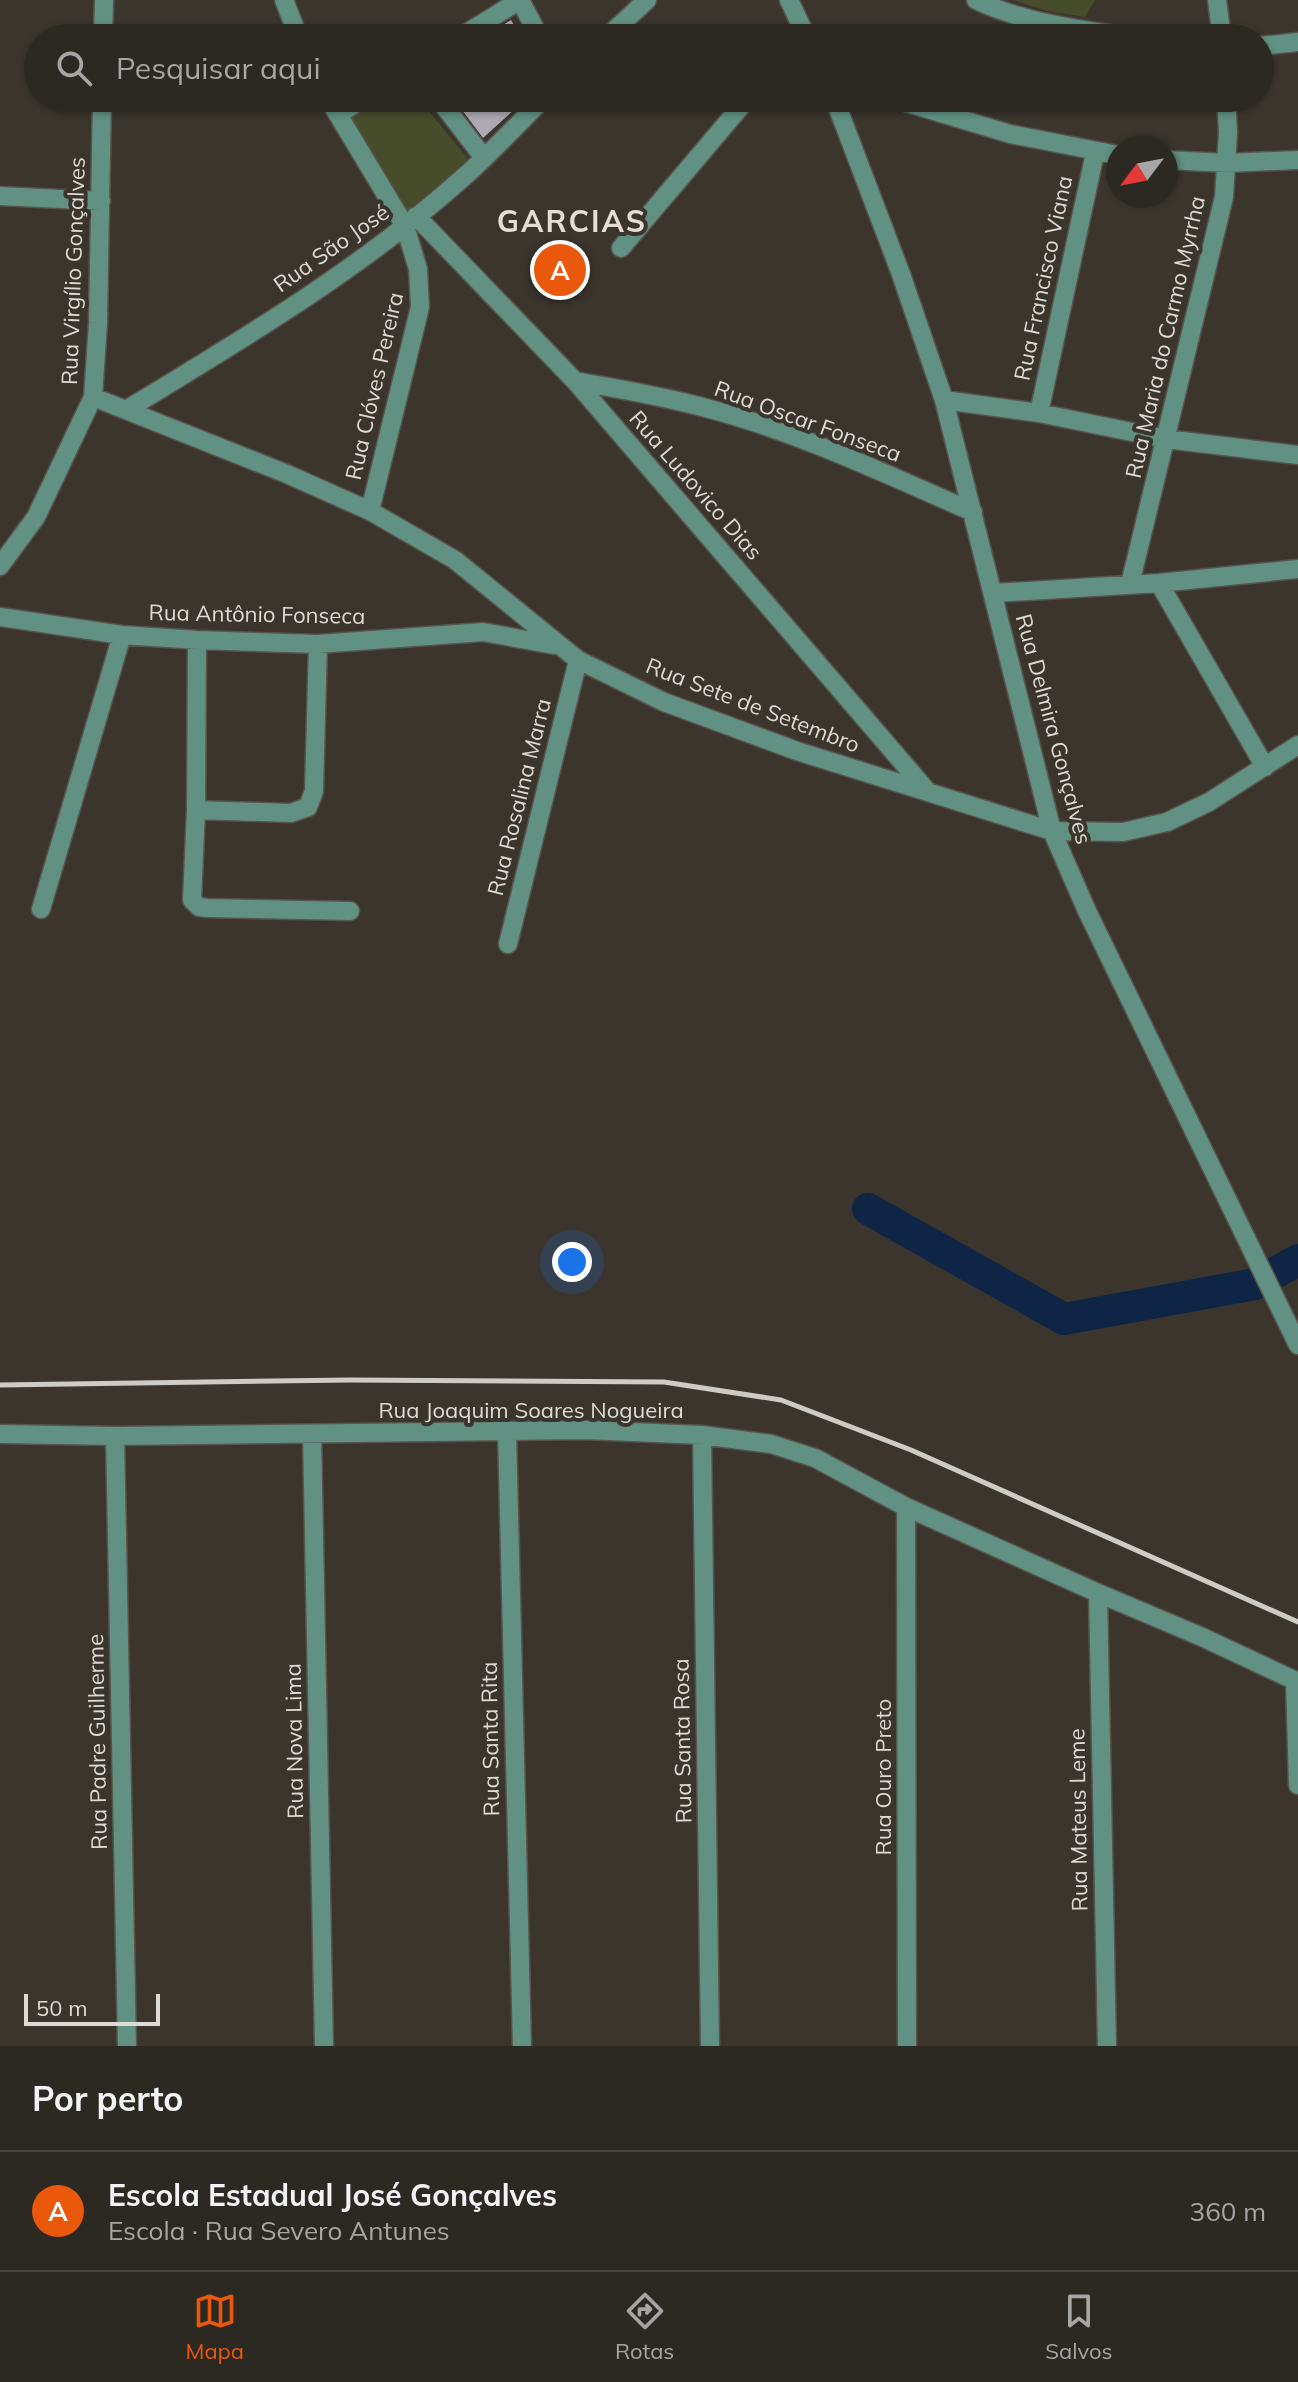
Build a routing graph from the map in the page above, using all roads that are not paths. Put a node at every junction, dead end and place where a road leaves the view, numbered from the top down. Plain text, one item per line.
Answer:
1 (104, 0) edge
2 (284, 0) edge
3 (520, 0) edge
4 (647, 0) edge
5 (789, 0) edge
6 (976, 0) edge
7 (1217, 0) edge
8 (103, 24) edge
9 (293, 24) edge
10 (481, 24) edge
11 (533, 24) edge
12 (621, 24) edge
13 (800, 24) edge
14 (1052, 24) edge
15 (1220, 24) edge
16 (1298, 42) edge
17 (1274, 45) edge
18 (102, 112) edge
19 (336, 112) edge
20 (343, 112) edge
21 (449, 112) edge
22 (530, 112) edge
23 (736, 112) edge
24 (839, 112) edge
25 (937, 112) edge
26 (1226, 112) edge
27 (338, 115) junction
28 (1095, 153) junction
29 (1106, 154) edge
30 (484, 158) junction
31 (1298, 160) edge
32 (1178, 161) edge
33 (1227, 163) junction
34 (0, 196) edge
35 (101, 201) junction
36 (411, 221) junction
37 (621, 248) dead end
38 (575, 381) junction
39 (93, 397) junction
40 (944, 400) junction
41 (126, 410) junction
42 (1039, 413) junction
43 (1166, 439) junction
44 (1298, 455) edge
45 (370, 511) junction
46 (973, 512) junction
47 (0, 566) edge
48 (1298, 569) edge
49 (1159, 583) junction
50 (1130, 584) junction
51 (994, 593) junction
52 (0, 617) edge
53 (122, 635) junction
54 (197, 640) junction
55 (318, 644) junction
56 (561, 646) junction
57 (578, 660) junction
58 (1298, 745) edge
59 (1265, 767) junction
60 (930, 794) junction
61 (196, 810) junction
62 (1052, 831) junction
63 (41, 909) dead end
64 (350, 911) dead end
65 (508, 944) dead end
66 (1298, 1345) edge
67 (507, 1431) junction
68 (0, 1434) edge
69 (312, 1434) junction
70 (702, 1435) junction
71 (115, 1436) junction
72 (906, 1507) junction
73 (1098, 1593) junction
74 (1296, 1681) edge
75 (1298, 1785) edge
76 (127, 2046) edge
77 (324, 2046) edge
78 (522, 2046) edge
79 (710, 2046) edge
80 (907, 2046) edge
81 (1107, 2046) edge

1 - 8 street
2 - 9 street
3 - 10 street
3 - 11 street
4 - 12 street
5 - 13 street
6 - 14 street
7 - 15 street
16 - 17 street
18 - 35 street, Rua Virgílio Gonçalves
19 - 27 street
20 - 27 street
21 - 30 street
22 - 30 street, Rua São José
23 - 37 street
24 - 40 street, Rua Delmira Gonçalves
25 - 28 street
26 - 33 street, Rua Maria do Carmo Myrrha
27 - 36 street
28 - 29 street
28 - 42 street, Rua Francisco Viana
30 - 36 street, Rua São José
31 - 33 street
32 - 33 street
33 - 43 street, Rua Maria do Carmo Myrrha
34 - 35 street
35 - 39 street, Rua Virgílio Gonçalves
36 - 38 street, Rua Ludovico Dias
36 - 41 street, Rua São José
36 - 45 street, Rua Clóves Pereira
38 - 46 street, Rua Oscar Fonseca
38 - 60 street, Rua Ludovico Dias
39 - 41 street, Rua Sete de Setembro
39 - 47 street, Rua Virgílio Gonçalves
40 - 42 street
40 - 46 street, Rua Delmira Gonçalves
41 - 45 street, Rua Sete de Setembro
42 - 43 street
43 - 44 street
43 - 50 street, Rua Maria do Carmo Myrrha
45 - 56 street, Rua Sete de Setembro
46 - 51 street, Rua Delmira Gonçalves
48 - 49 street
49 - 50 street
49 - 59 street
50 - 51 street
51 - 62 street, Rua Delmira Gonçalves
52 - 53 street, Rua Antônio Fonseca
53 - 54 street, Rua Antônio Fonseca
53 - 63 street
54 - 55 street, Rua Antônio Fonseca
54 - 61 street
55 - 56 street, Rua Antônio Fonseca
55 - 61 street
56 - 57 street, Rua Sete de Setembro
57 - 60 street, Rua Sete de Setembro
57 - 65 street, Rua Rosalina Marra
58 - 59 street, Rua Sete de Setembro
59 - 62 street, Rua Sete de Setembro
60 - 62 street, Rua Sete de Setembro
61 - 64 street
62 - 66 street, Rua Delmira Gonçalves
67 - 69 street, Rua Joaquim Soares Nogueira
67 - 70 street, Rua Joaquim Soares Nogueira
67 - 78 street, Rua Santa Rita
68 - 71 street, Rua Joaquim Soares Nogueira
69 - 71 street, Rua Joaquim Soares Nogueira
69 - 77 street, Rua Nova Lima
70 - 72 street, Rua Joaquim Soares Nogueira
70 - 79 street, Rua Santa Rosa
71 - 76 street, Rua Padre Guilherme
72 - 73 street, Rua Joaquim Soares Nogueira
72 - 80 street, Rua Ouro Preto
73 - 74 street, Rua Joaquim Soares Nogueira
73 - 81 street, Rua Mateus Leme
74 - 75 street

